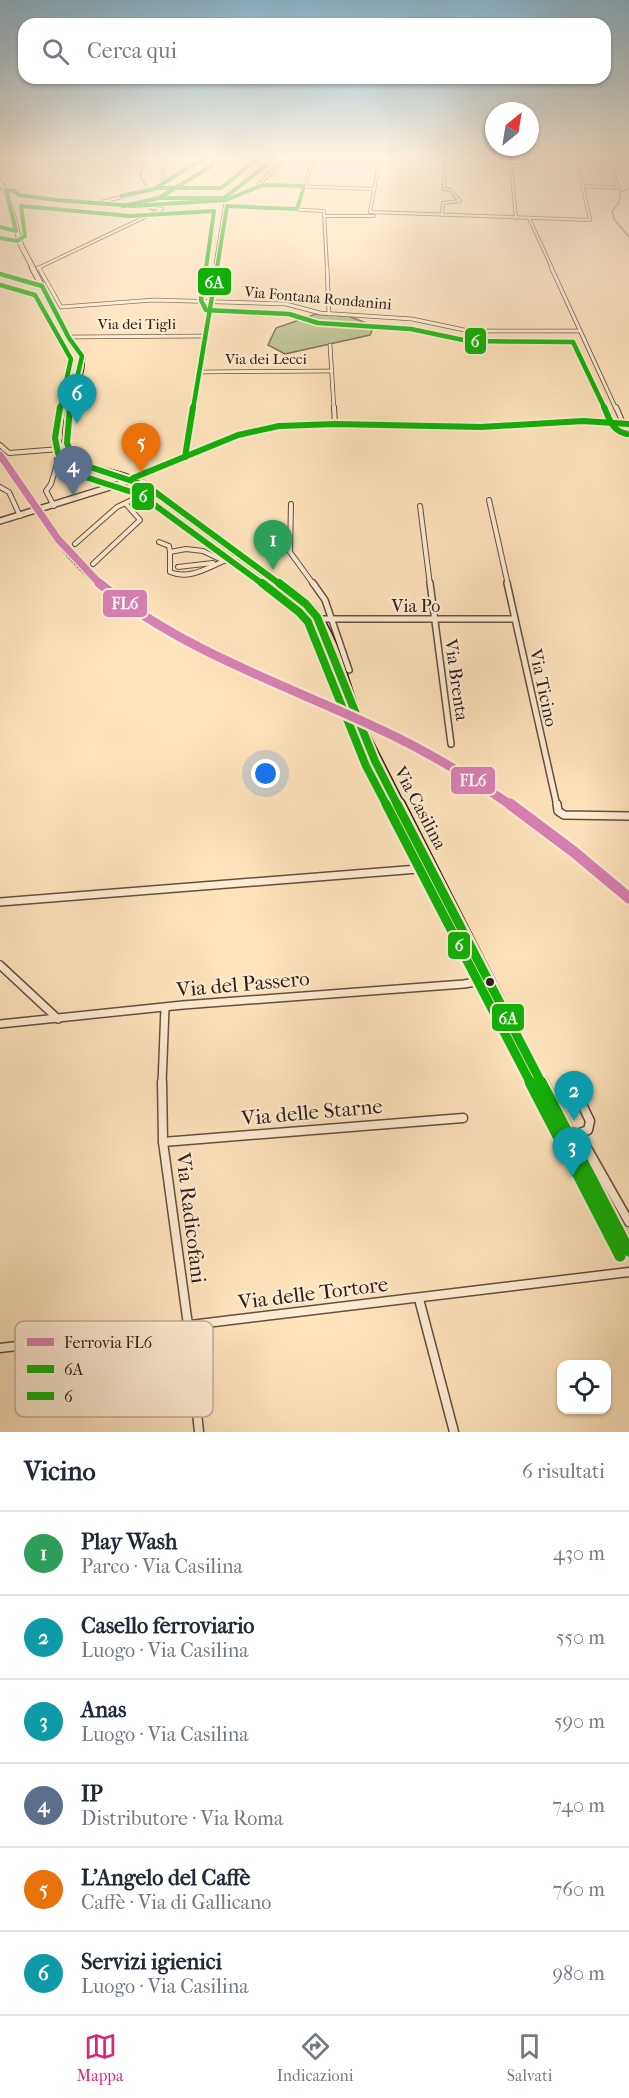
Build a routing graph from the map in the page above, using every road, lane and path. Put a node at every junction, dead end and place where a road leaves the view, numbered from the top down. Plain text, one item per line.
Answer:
1 (14, 223) edge
2 (133, 223) edge
3 (224, 223) edge
4 (324, 223) edge
5 (531, 223) edge
6 (0, 227) edge
7 (16, 231) junction
8 (36, 269) junction
9 (0, 274) edge
10 (42, 286) junction
11 (211, 301) junction
12 (329, 314) junction
13 (580, 331) junction
14 (205, 336) junction
15 (68, 337) junction
16 (330, 345) dead end
17 (332, 371) junction
18 (199, 372) junction
19 (335, 424) junction
20 (626, 424) edge
21 (64, 441) junction
22 (0, 445) edge
23 (60, 449) junction
24 (185, 457) junction
25 (57, 459) junction
26 (103, 471) junction
27 (133, 478) junction
28 (123, 483) junction
29 (0, 487) edge
30 (109, 487) junction
31 (152, 490) junction
32 (489, 500) dead end
33 (126, 504) junction
34 (291, 504) dead end
35 (54, 506) junction
36 (420, 506) dead end
37 (20, 516) junction
38 (0, 521) edge
39 (159, 542) dead end
40 (75, 544) dead end
41 (170, 552) junction
42 (241, 555) junction
43 (224, 561) junction
44 (93, 564) dead end
45 (178, 567) dead end
46 (318, 619) junction
47 (331, 619) junction
48 (514, 619) junction
49 (434, 620) junction
50 (350, 670) dead end
51 (451, 744) dead end
52 (629, 816) edge
53 (431, 868) junction
54 (0, 902) edge
55 (0, 965) edge
56 (489, 980) junction
57 (165, 1008) junction
58 (58, 1020) junction
59 (0, 1024) edge
60 (573, 1086) dead end
61 (463, 1118) dead end
62 (573, 1135) junction
63 (163, 1142) junction
64 (629, 1222) edge
65 (629, 1251) edge
66 (629, 1272) edge
67 (420, 1299) junction
68 (187, 1321) edge
69 (213, 1322) edge
70 (15, 1346) edge
71 (0, 1348) edge
72 (197, 1417) edge
73 (199, 1432) edge
74 (454, 1432) edge

1 - 7 main road
2 - 8 street
3 - 11 street
4 - 12 street
5 - 13 street
6 - 7 street
7 - 8 main road
8 - 10 main road
8 - 11 street, Via Fontana Rondanini
9 - 10 street
10 - 15 main road
11 - 12 street, Via Fontana Rondanini
11 - 14 street
12 - 13 street, Via Fontana Rondanini
13 - 20 street
14 - 15 street, Via dei Tigli
14 - 18 street
15 - 21 main road
16 - 17 street
17 - 18 street, Via dei Lecci
17 - 19 street
18 - 24 street
19 - 20 street
19 - 24 street
21 - 23 street
21 - 26 main road, Via Casilina
22 - 23 street
23 - 25 street
24 - 27 street
25 - 26 street
25 - 35 street
26 - 27 main road, Via Casilina
26 - 30 street
27 - 28 street
27 - 30 street
27 - 31 main road, Via Casilina
28 - 30 street
28 - 31 street
29 - 37 street
30 - 35 street
31 - 33 street
31 - 42 main road, Via Casilina
32 - 48 street, Via Ticino
33 - 40 street
33 - 44 street
34 - 47 street
35 - 37 street
36 - 49 street, Via Brenta
37 - 38 street
39 - 41 street
41 - 43 street
41 - 43 street
42 - 43 street
42 - 46 main road, Via Casilina
43 - 45 street
46 - 47 street, Via Po
46 - 53 main road, Via Casilina, bridge
47 - 49 street, Via Po
47 - 50 street
48 - 49 street, Via Po
48 - 52 street, Via Ticino
49 - 51 street, Via Brenta
53 - 54 street
53 - 56 main road, Via Casilina
55 - 58 street
56 - 57 street, Via del Passero
56 - 62 main road, Via Casilina
57 - 58 street, Via del Passero
57 - 63 street, Via Radicofani
58 - 59 street, Via del Passero
60 - 62 street
61 - 63 street, Via delle Starne
62 - 64 street
62 - 65 main road, Via Casilina
63 - 68 street, Via Radicofani
66 - 67 street, Via delle Tortore
67 - 69 street, Via delle Tortore
67 - 74 street
70 - 71 street, Via delle Tortore
72 - 73 street, Via Radicofani

